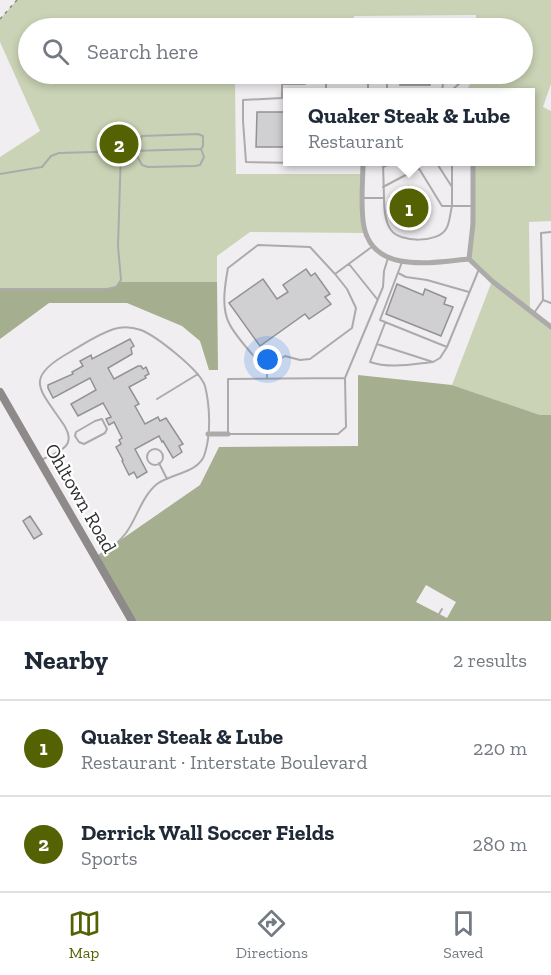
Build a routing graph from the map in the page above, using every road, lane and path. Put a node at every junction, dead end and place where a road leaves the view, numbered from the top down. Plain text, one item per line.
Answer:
1 (17, 0) edge
2 (0, 19) edge
3 (282, 84) joint
4 (305, 84) edge
5 (201, 149) junction
6 (121, 150) junction
7 (129, 150) junction
8 (283, 162) edge
9 (363, 166) edge
10 (438, 166) edge
11 (452, 166) edge
12 (472, 166) edge
13 (383, 167) edge
14 (419, 168) joint
15 (0, 174) edge
16 (383, 188) junction
17 (452, 188) junction
18 (363, 198) junction
19 (384, 198) junction
20 (452, 206) junction
21 (472, 206) junction
22 (551, 232) edge
23 (373, 246) junction
24 (388, 258) junction
25 (469, 259) junction
26 (402, 262) junction
27 (349, 264) junction
28 (479, 268) junction
29 (398, 273) junction
30 (335, 274) junction
31 (0, 289) edge
32 (469, 292) junction
33 (378, 299) junction
34 (543, 300) junction
35 (551, 303) edge
36 (534, 313) junction
37 (385, 322) junction
38 (551, 327) edge
39 (377, 344) junction
40 (447, 347) junction
41 (433, 362) junction
42 (267, 371) junction
43 (198, 374) junction
44 (345, 378) junction
45 (267, 379) junction
46 (0, 392) edge
47 (157, 399) dead end
48 (208, 434) junction
49 (228, 434) junction
50 (75, 436) junction
51 (69, 440) junction
52 (40, 461) junction
53 (159, 463) junction
54 (167, 478) junction
55 (96, 557) junction
56 (442, 609) dead end
57 (132, 621) edge
58 (435, 621) edge

1 - 2 path
3 - 4 lane
3 - 8 lane
5 - 7 lane
5 - 7 lane
5 - 7 lane
6 - 7 lane
6 - 15 lane
6 - 31 lane
9 - 18 street
10 - 17 lane
11 - 17 lane
12 - 21 street
13 - 16 lane
14 - 16 lane
14 - 20 lane
16 - 19 lane
17 - 20 lane
18 - 19 lane
18 - 23 street
19 - 20 lane
20 - 21 lane
21 - 25 street
22 - 34 lane
23 - 24 street
23 - 27 lane
24 - 26 street
24 - 33 lane
25 - 26 street
25 - 28 street
26 - 29 lane
27 - 30 lane
27 - 33 lane
28 - 32 lane
28 - 36 street
29 - 32 lane
29 - 37 lane
30 - 42 lane
30 - 42 lane
32 - 40 lane
33 - 44 lane
34 - 35 lane
34 - 36 lane
36 - 38 street
37 - 39 lane
37 - 40 lane
39 - 41 lane
39 - 41 lane
40 - 41 lane
42 - 45 lane
43 - 47 lane
43 - 48 lane
43 - 51 lane
44 - 45 lane
44 - 49 lane
45 - 49 lane
46 - 52 street, Ohltown Road
48 - 49 street
48 - 54 lane
50 - 50 lane
50 - 51 lane
51 - 52 lane
52 - 55 street, Ohltown Road
53 - 53 lane
53 - 54 lane
54 - 55 lane
55 - 57 street, Ohltown Road
56 - 58 lane

